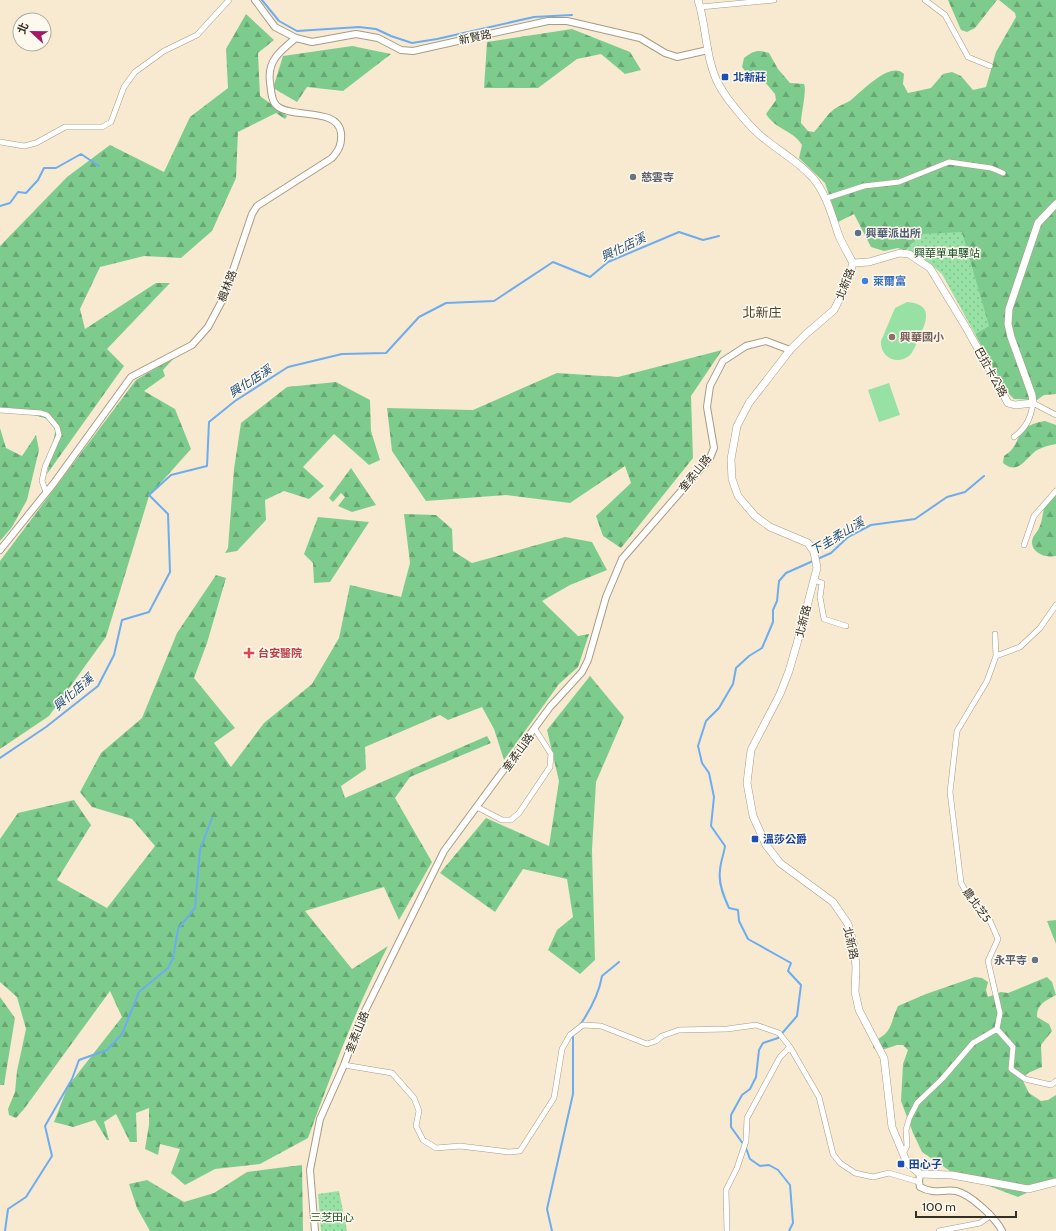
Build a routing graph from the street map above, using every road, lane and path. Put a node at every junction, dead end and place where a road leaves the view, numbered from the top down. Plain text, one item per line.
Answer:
1 (230, 0) edge
2 (255, 0) edge
3 (774, 0) edge
4 (925, 0) edge
5 (699, 3) edge
6 (296, 38) junction
7 (708, 50) junction
8 (990, 66) dead end
9 (0, 142) edge
10 (1003, 173) dead end
11 (827, 198) junction
12 (1056, 204) edge
13 (853, 263) junction
14 (790, 350) junction
15 (1033, 403) junction
16 (0, 410) edge
17 (1056, 415) edge
18 (1014, 437) dead end
19 (1056, 491) edge
20 (46, 492) junction
21 (1024, 545) dead end
22 (0, 550) edge
23 (814, 580) junction
24 (1056, 605) edge
25 (846, 626) dead end
26 (995, 634) dead end
27 (996, 656) junction
28 (535, 729) junction
29 (477, 807) junction
30 (997, 1029) junction
31 (790, 1047) junction
32 (344, 1066) junction
33 (1056, 1081) edge
34 (1053, 1085) edge
35 (902, 1155) junction
36 (920, 1174) junction
37 (919, 1182) junction
38 (1056, 1182) edge
39 (990, 1216) junction
40 (315, 1231) edge
41 (726, 1231) edge
42 (939, 1231) edge
43 (1002, 1231) edge

1 - 9 street
2 - 6 street, 新賢路
3 - 5 street
4 - 8 street
5 - 7 main road, 北新路
6 - 7 street, 新賢路
6 - 20 street, 楓林路
7 - 11 main road, 北新路
10 - 11 street
11 - 13 main road, 北新路
12 - 15 main road
13 - 14 main road, 北新路
13 - 15 main road, 巴拉卡公路
14 - 23 main road, 北新路
14 - 28 street, 奎柔山路
15 - 17 street
15 - 18 street
16 - 20 street
19 - 21 street
20 - 22 street, 楓林路
23 - 25 street
23 - 35 main road, 北新路
24 - 27 street
26 - 27 street
27 - 30 street, 農北芝5
28 - 29 street, 奎柔山路
28 - 29 street
29 - 32 street, 奎柔山路
30 - 34 street
30 - 35 street
31 - 32 street
31 - 37 street
31 - 41 street
32 - 40 street, 奎柔山路
33 - 34 street
35 - 36 main road, 北新路
36 - 37 street
36 - 38 main road
37 - 39 street
39 - 42 street
39 - 43 street

